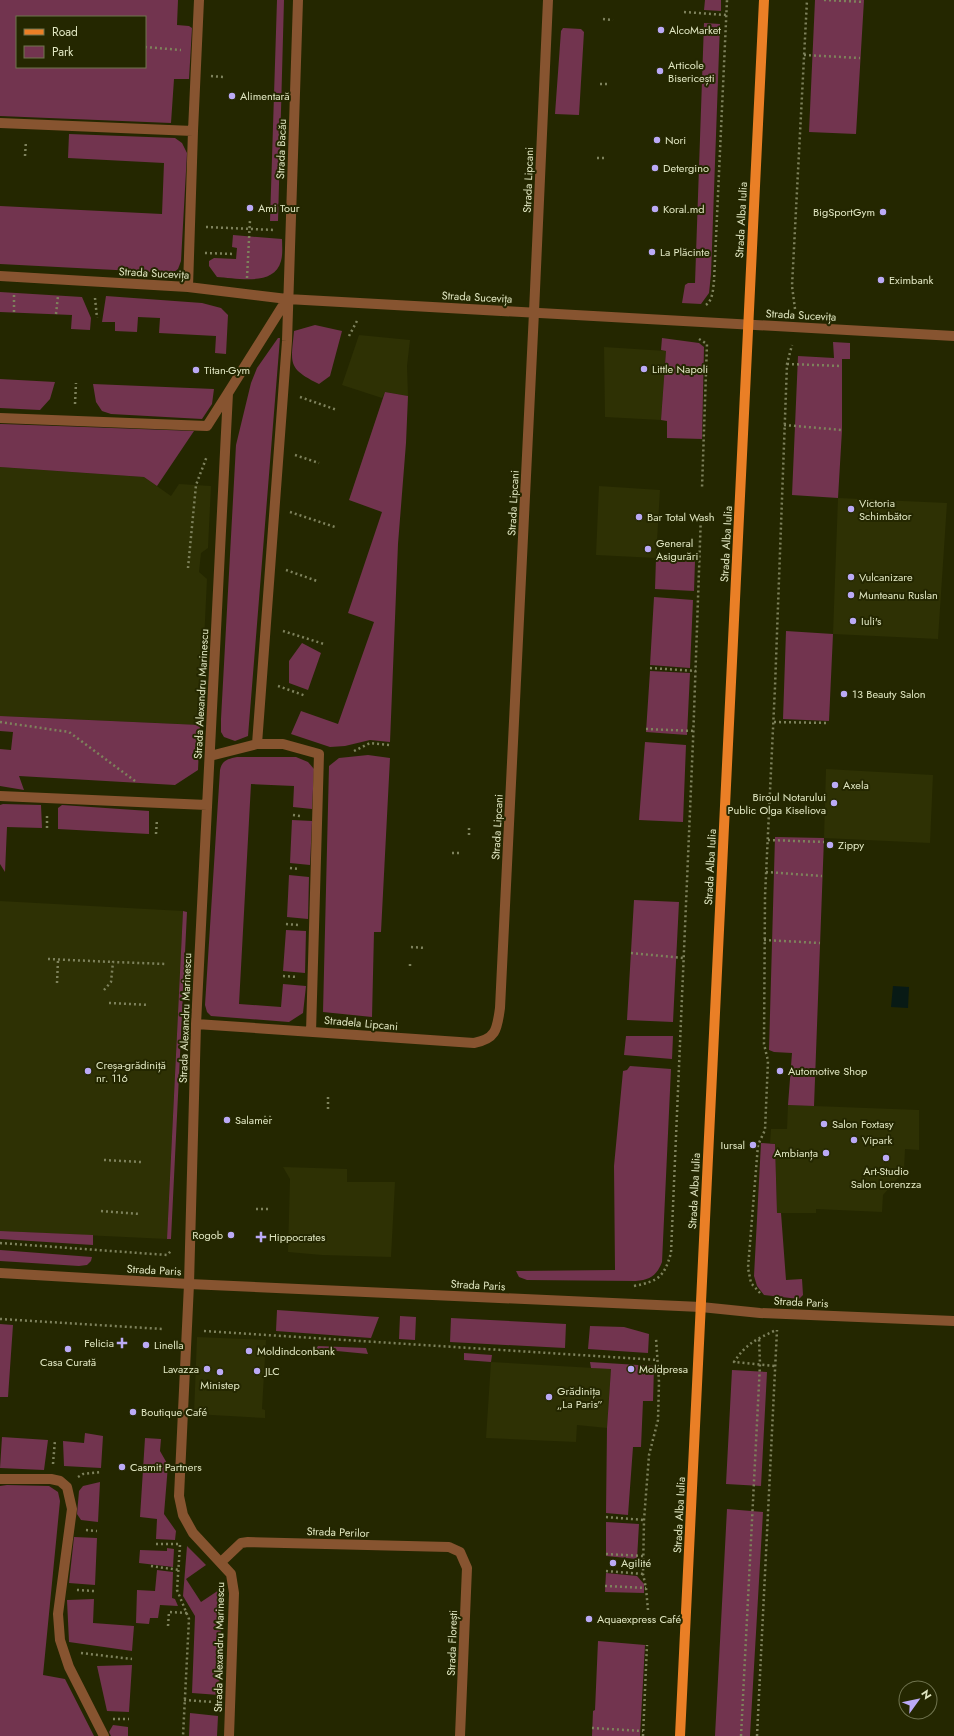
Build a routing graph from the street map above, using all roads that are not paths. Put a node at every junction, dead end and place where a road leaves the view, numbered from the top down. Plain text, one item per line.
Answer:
1 (199, 0) edge
2 (298, 0) edge
3 (548, 0) edge
4 (764, 0) edge
5 (0, 123) edge
6 (193, 131) junction
7 (0, 276) edge
8 (188, 287) junction
9 (287, 299) junction
10 (534, 312) junction
11 (748, 324) junction
12 (954, 336) edge
13 (228, 393) junction
14 (0, 418) edge
15 (256, 744) junction
16 (210, 756) junction
17 (0, 796) edge
18 (207, 806) junction
19 (500, 1008) joint
20 (196, 1024) junction
21 (311, 1032) junction
22 (0, 1272) edge
23 (188, 1284) junction
24 (701, 1307) junction
25 (954, 1321) edge
26 (0, 1479) edge
27 (460, 1552) joint
28 (221, 1562) junction
29 (104, 1736) edge
30 (229, 1736) edge
31 (460, 1736) edge
32 (680, 1736) edge

1 - 6 street
2 - 9 street, Strada Bacău
3 - 10 street, Strada Lipcani
4 - 11 main road, Strada Alba Iulia
5 - 6 street
6 - 8 street
7 - 8 street, Strada Sucevița
8 - 9 street, Strada Sucevița
9 - 10 street, Strada Sucevița
9 - 13 street, Strada Alexandru Marinescu
9 - 15 street, Strada Bacău
10 - 11 street, Strada Sucevița
10 - 19 street, Strada Lipcani
11 - 12 street, Strada Sucevița
11 - 24 main road, Strada Alba Iulia
13 - 14 street
13 - 16 street, Strada Alexandru Marinescu
15 - 16 street
15 - 21 street
16 - 18 street, Strada Alexandru Marinescu
17 - 18 street
18 - 20 street, Strada Alexandru Marinescu
19 - 21 street, Stradela Lipcani
20 - 21 street, Stradela Lipcani
20 - 23 street, Strada Alexandru Marinescu
22 - 23 street, Strada Paris
23 - 24 street, Strada Paris
23 - 28 street, Strada Alexandru Marinescu
24 - 25 street, Strada Paris
24 - 32 main road, Strada Alba Iulia
26 - 29 street
27 - 28 street, Strada Perilor
27 - 31 street, Strada Florești
28 - 30 street, Strada Alexandru Marinescu

